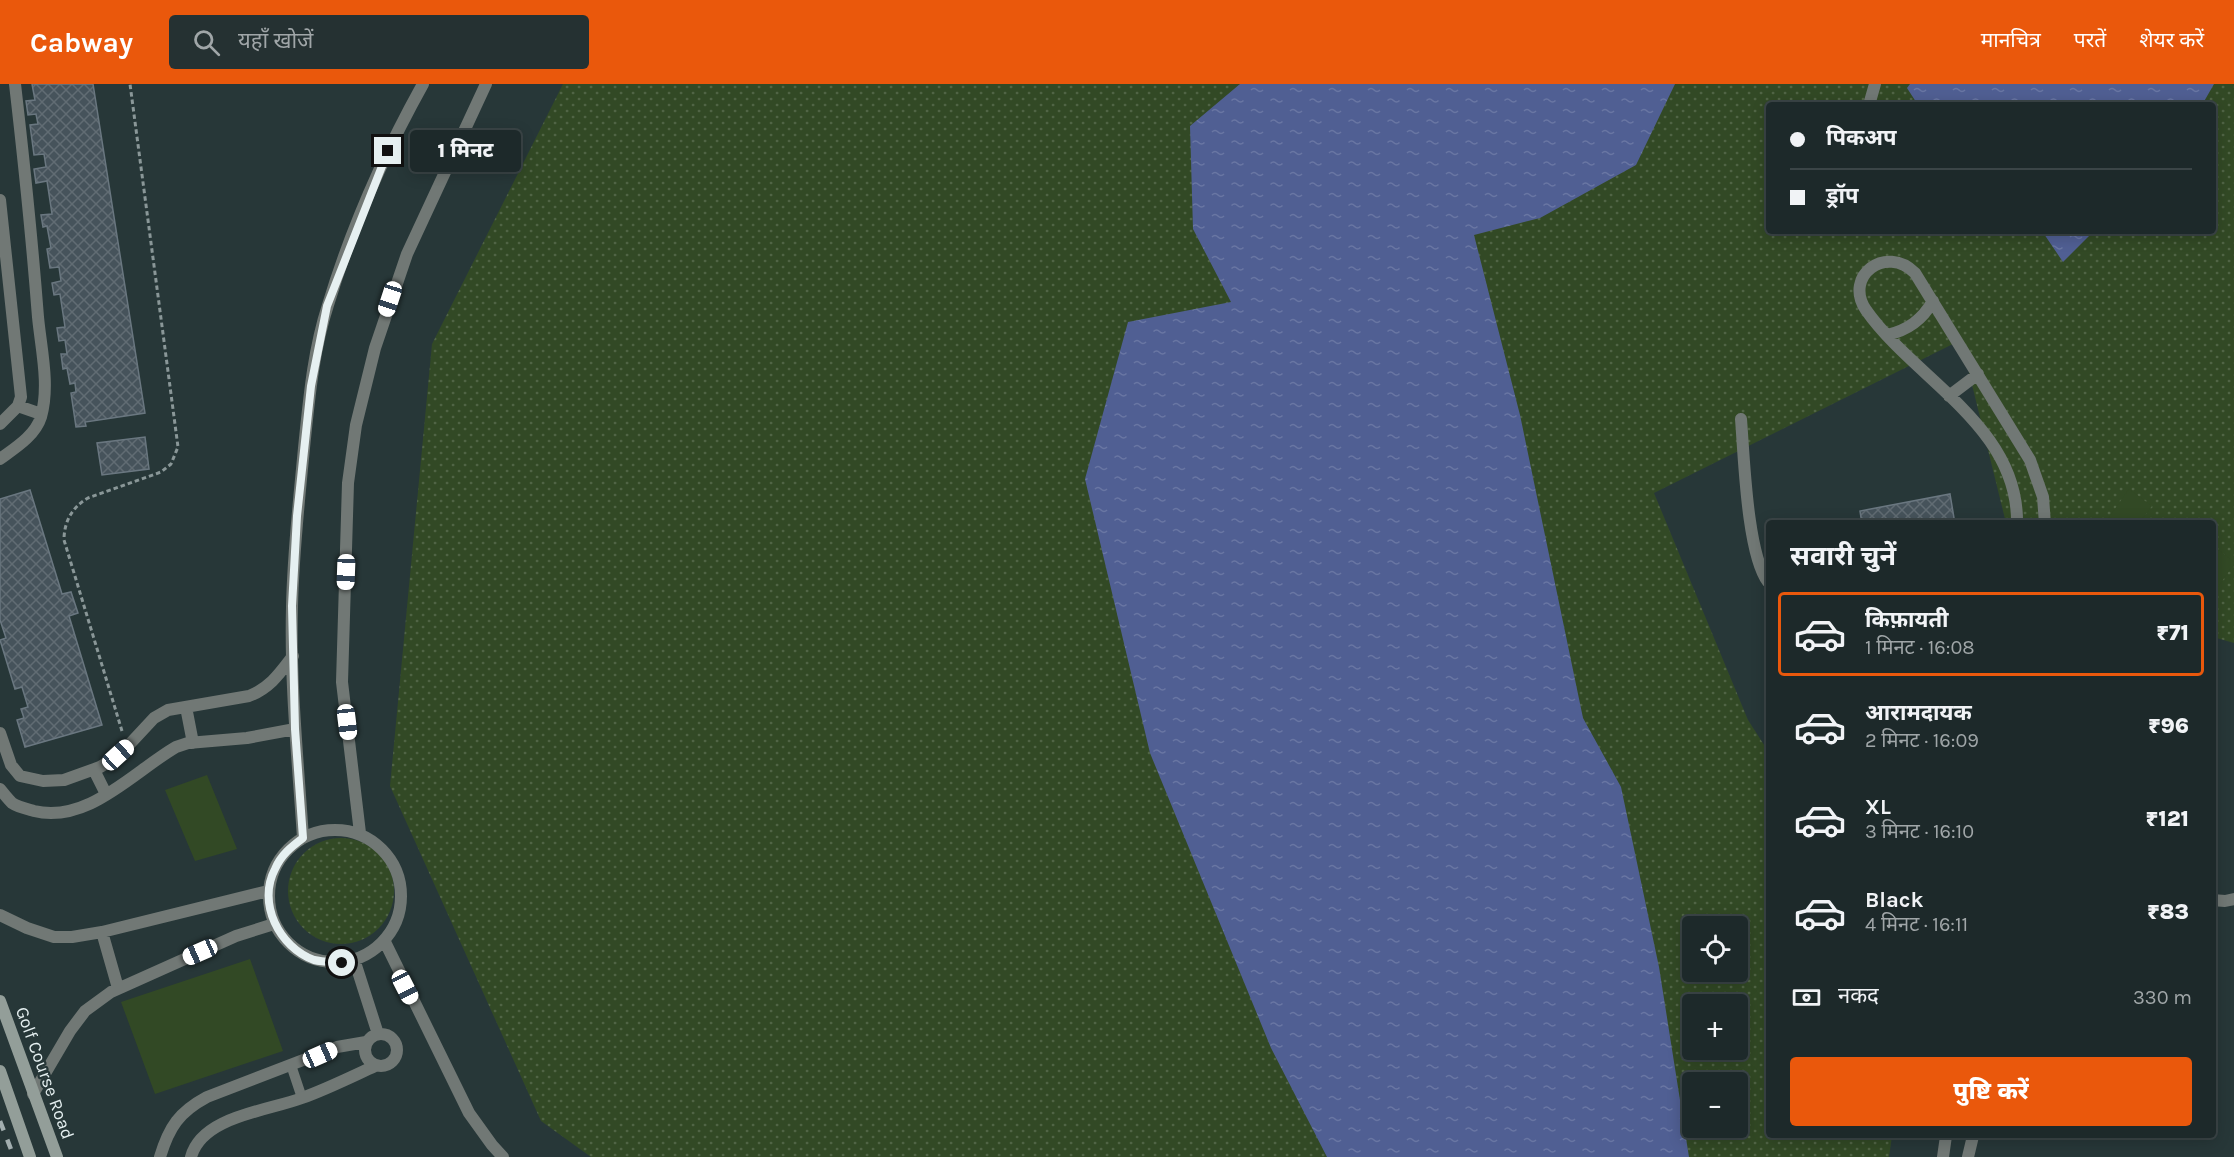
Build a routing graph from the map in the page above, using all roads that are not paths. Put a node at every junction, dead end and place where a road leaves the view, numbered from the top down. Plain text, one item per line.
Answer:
1 (15, 84) edge
2 (423, 84) edge
3 (486, 84) edge
4 (1875, 84) edge
5 (1870, 102) edge
6 (0, 200) edge
7 (1933, 301) junction
8 (1887, 335) junction
9 (1978, 374) junction
10 (1949, 396) junction
11 (18, 406) junction
12 (41, 414) junction
13 (1741, 418) dead end
14 (0, 424) edge
15 (0, 459) edge
16 (2017, 520) edge
17 (2045, 520) edge
18 (1766, 578) edge
19 (293, 656) junction
20 (186, 707) junction
21 (295, 729) junction
22 (0, 733) edge
23 (193, 743) junction
24 (6, 767) edge
25 (94, 770) junction
26 (0, 789) edge
27 (106, 794) junction
28 (360, 833) junction
29 (303, 838) junction
30 (268, 891) junction
31 (2234, 899) edge
32 (2216, 900) edge
33 (0, 915) edge
34 (274, 924) junction
35 (102, 932) junction
36 (385, 942) junction
37 (354, 959) junction
38 (118, 988) junction
39 (0, 1001) edge
40 (378, 1034) junction
41 (366, 1042) junction
42 (291, 1065) junction
43 (375, 1066) junction
44 (0, 1071) edge
45 (33, 1094) junction
46 (302, 1098) junction
47 (1946, 1138) edge
48 (1972, 1138) edge
49 (30, 1157) edge
50 (57, 1157) edge
51 (160, 1157) edge
52 (191, 1157) edge
53 (503, 1157) edge
54 (1943, 1157) edge
55 (1968, 1157) edge

1 - 12 street
2 - 19 street
3 - 28 street
4 - 5 street
6 - 11 street
7 - 8 street
7 - 8 street
7 - 9 street
8 - 10 street
9 - 10 street
9 - 17 street
10 - 16 street
11 - 12 street
11 - 14 street
12 - 15 street
13 - 18 street
19 - 20 street
19 - 21 street
20 - 23 street
20 - 25 street
21 - 23 street
21 - 29 street
22 - 24 street
23 - 27 street
24 - 25 street
25 - 27 street
26 - 27 street
28 - 29 street
28 - 36 street
29 - 30 street
30 - 34 street
30 - 35 street
31 - 32 street
33 - 35 street
34 - 37 street
34 - 38 street
35 - 38 street
36 - 37 street
36 - 53 street
37 - 40 street
38 - 45 street
39 - 45 street, Golf Course Road
40 - 41 street
40 - 43 street
41 - 42 street
41 - 43 street
42 - 46 lane
42 - 51 street
43 - 46 street
44 - 49 street
45 - 50 street, Golf Course Road
46 - 52 street
47 - 54 street
48 - 55 street

